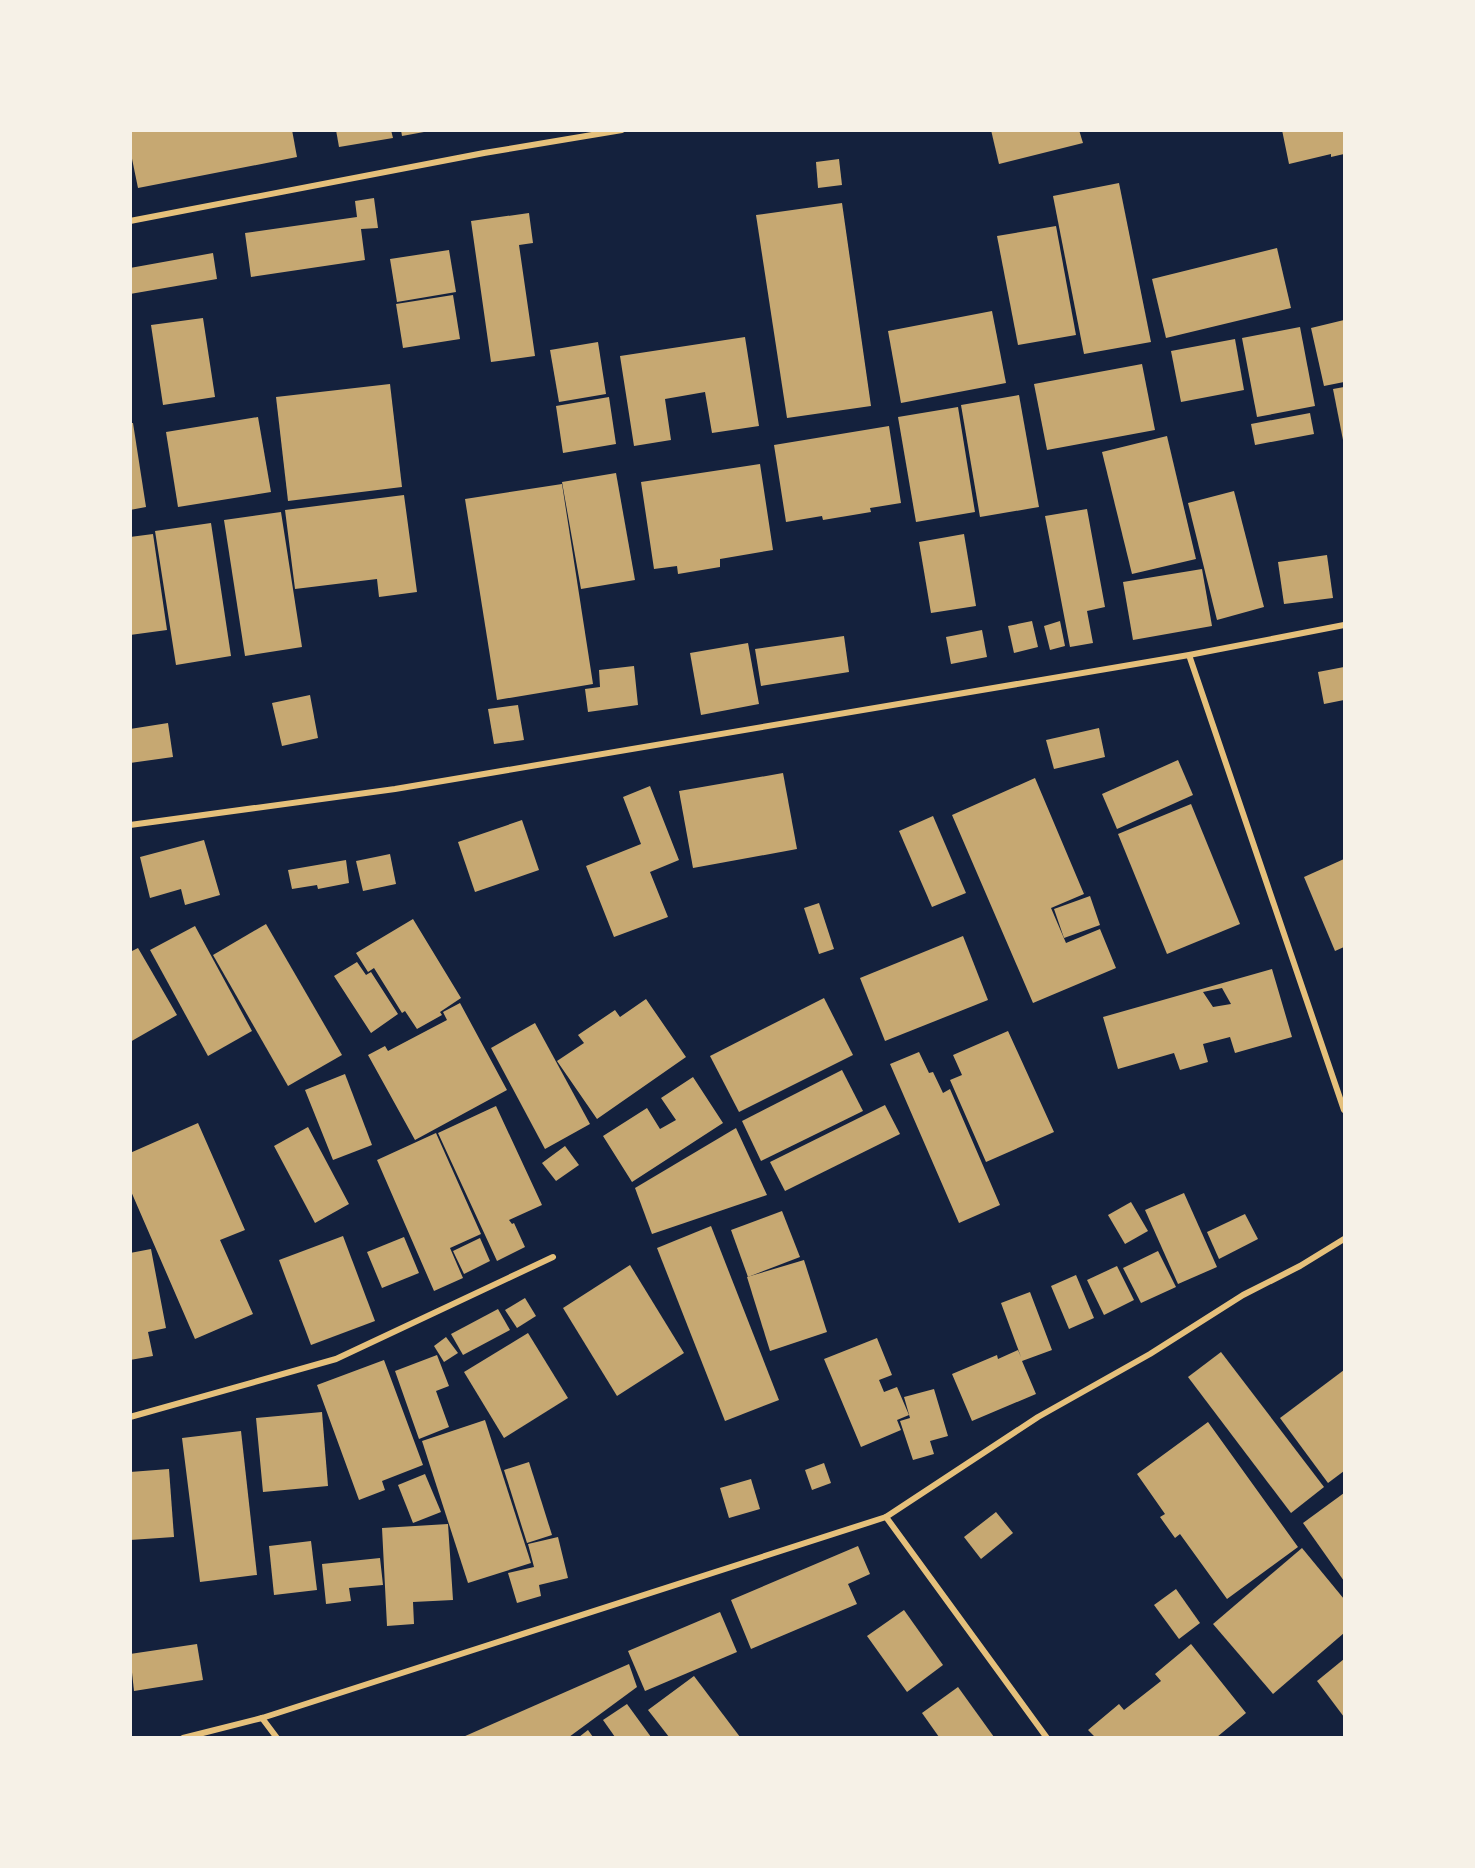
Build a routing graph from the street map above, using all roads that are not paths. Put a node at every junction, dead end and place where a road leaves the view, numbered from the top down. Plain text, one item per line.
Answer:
1 (622, 130) edge
2 (130, 221) edge
3 (1344, 625) edge
4 (1189, 655) junction
5 (130, 825) edge
6 (1344, 1110) edge
7 (1344, 1239) edge
8 (553, 1257) dead end
9 (130, 1417) edge
10 (886, 1517) junction
11 (262, 1718) junction
12 (183, 1737) edge
13 (277, 1737) edge
14 (1047, 1737) edge

1 - 2 street
3 - 4 street
4 - 5 street
4 - 6 street
7 - 10 street
8 - 9 street
10 - 11 street
10 - 14 street
11 - 12 street
11 - 13 street

